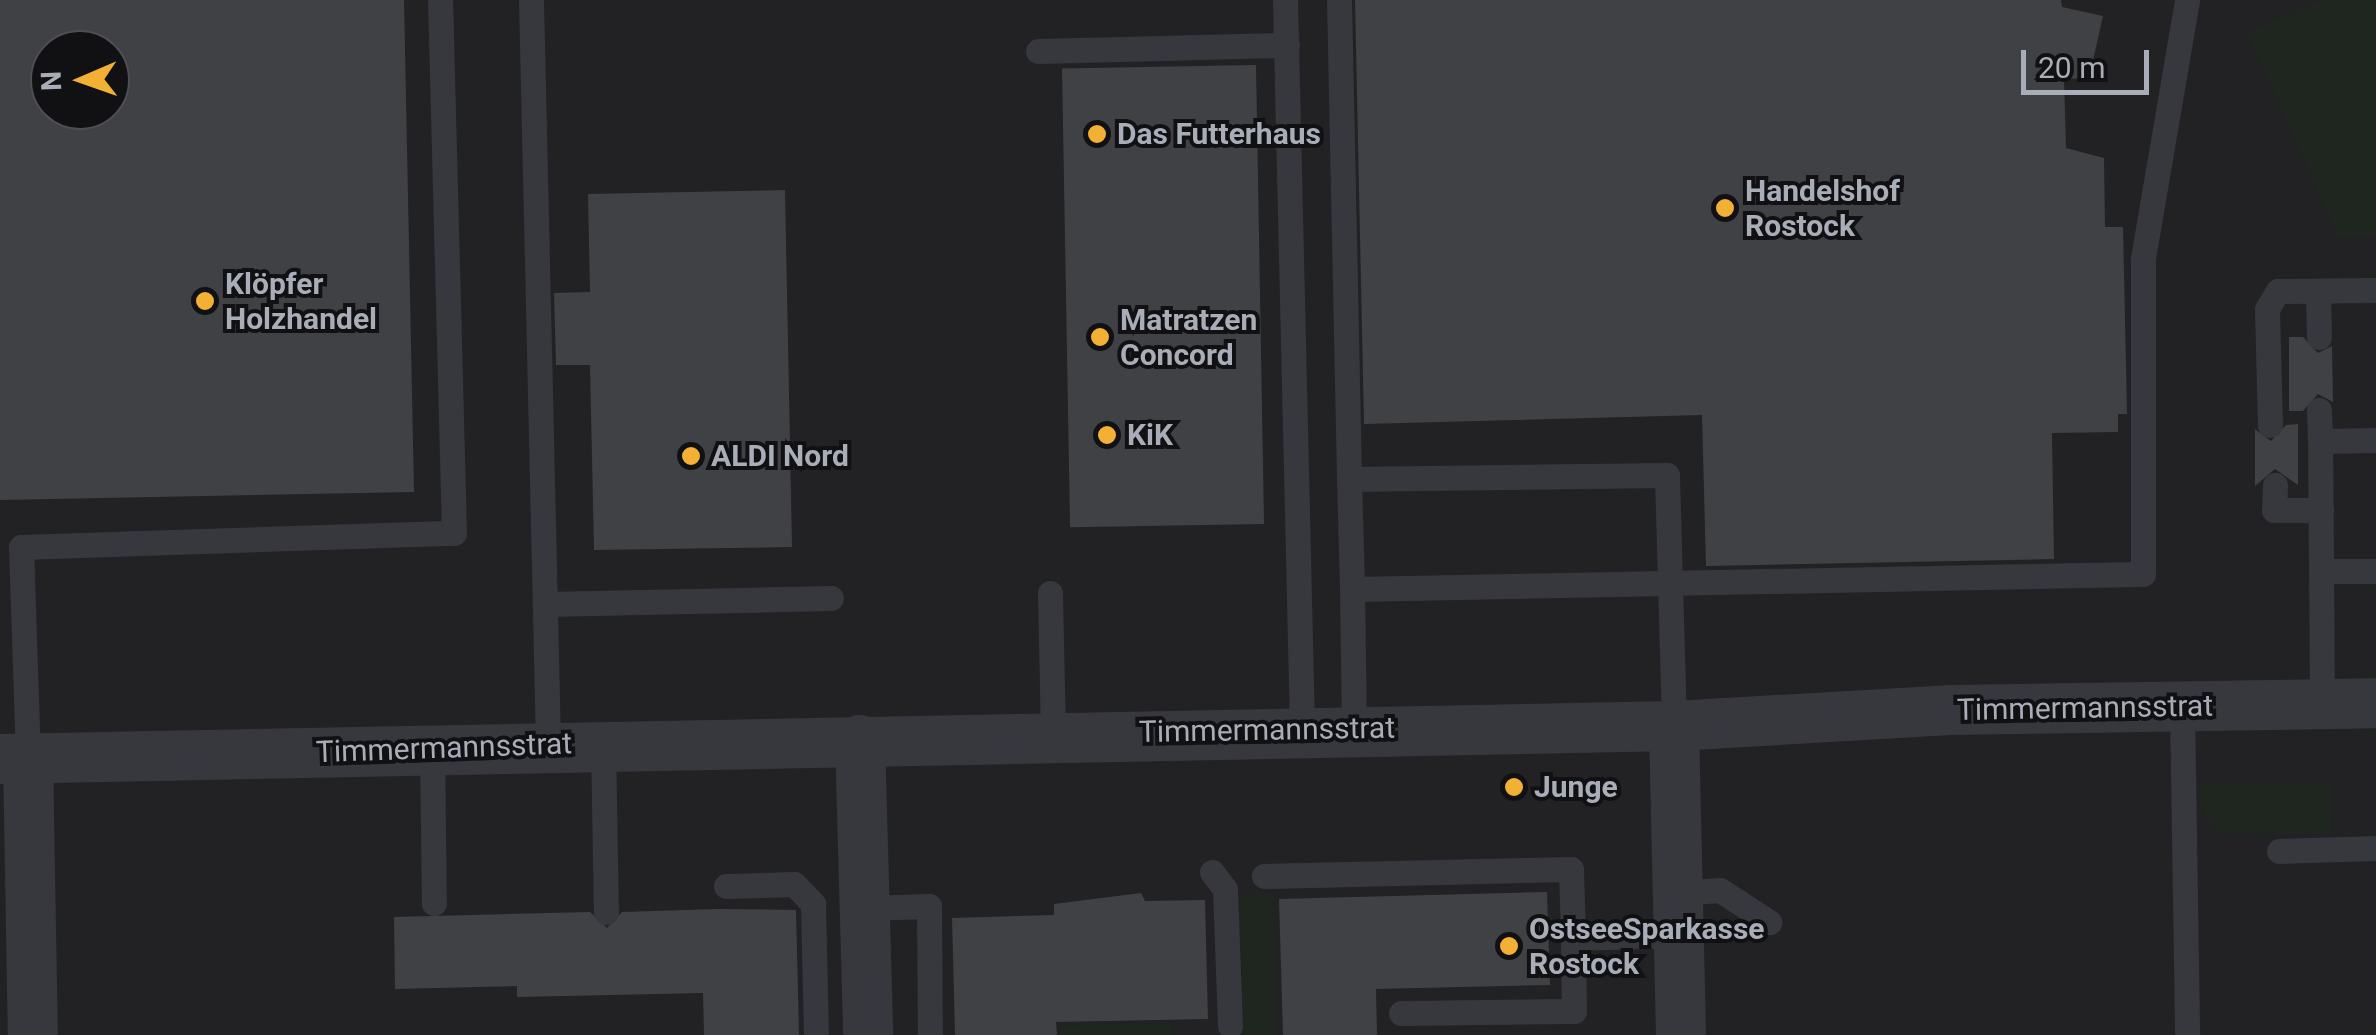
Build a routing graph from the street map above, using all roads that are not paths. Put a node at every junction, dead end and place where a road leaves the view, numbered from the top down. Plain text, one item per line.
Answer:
1 (440, 0) edge
2 (531, 0) edge
3 (1285, 0) edge
4 (1339, 0) edge
5 (2187, 0) edge
6 (1287, 45) junction
7 (1038, 50) dead end
8 (2376, 290) edge
9 (2318, 291) junction
10 (2319, 337) dead end
11 (2319, 410) dead end
12 (2270, 425) dead end
13 (2376, 440) edge
14 (2320, 441) junction
15 (1349, 480) junction
16 (2276, 486) dead end
17 (2320, 510) junction
18 (11, 547) edge
19 (2321, 571) junction
20 (2376, 571) edge
21 (1670, 583) junction
22 (1352, 589) junction
23 (1050, 593) dead end
24 (830, 598) dead end
25 (545, 604) junction
26 (2322, 704) junction
27 (2376, 704) edge
28 (2182, 708) junction
29 (1674, 726) junction
30 (1302, 729) junction
31 (1354, 729) junction
32 (1054, 734) junction
33 (860, 740) junction
34 (548, 744) junction
35 (603, 744) junction
36 (432, 749) junction
37 (14, 759) edge
38 (2376, 848) edge
39 (2279, 851) dead end
40 (1212, 872) dead end
41 (1264, 876) dead end
42 (726, 886) dead end
43 (434, 903) dead end
44 (606, 912) dead end
45 (1678, 914) junction
46 (865, 916) junction
47 (1769, 922) dead end
48 (814, 925) junction
49 (1572, 938) junction
50 (1401, 1013) dead end
51 (22, 1026) edge
52 (1230, 1026) dead end
53 (816, 1032) dead end
54 (868, 1035) edge
55 (930, 1035) edge
56 (1680, 1035) edge
57 (2187, 1035) edge

1 - 18 lane
2 - 25 lane
3 - 6 lane
4 - 15 lane
5 - 21 lane
6 - 7 lane
6 - 30 lane
8 - 9 lane
9 - 10 lane
9 - 12 lane
11 - 14 lane
13 - 14 lane
14 - 17 lane
15 - 21 lane
15 - 22 lane
16 - 17 lane
17 - 19 lane
18 - 37 lane
19 - 20 lane
19 - 26 lane
21 - 22 lane
21 - 29 lane
22 - 31 lane
23 - 32 lane
24 - 25 lane
25 - 34 lane
26 - 27 street, Timmermannsstrat
26 - 28 street, Timmermannsstrat
28 - 29 street, Timmermannsstrat
28 - 57 lane
29 - 31 street, Timmermannsstrat
29 - 45 street
30 - 31 street, Timmermannsstrat
30 - 32 street, Timmermannsstrat
32 - 33 street, Timmermannsstrat
33 - 35 street, Timmermannsstrat
33 - 46 street
34 - 35 street, Timmermannsstrat
34 - 36 street, Timmermannsstrat
35 - 44 lane
36 - 37 street, Timmermannsstrat
36 - 43 lane
37 - 51 street
38 - 39 lane
40 - 52 lane
41 - 49 lane
42 - 48 lane
45 - 47 lane
45 - 49 lane
45 - 56 street
46 - 48 lane
46 - 54 street
46 - 55 lane
48 - 53 lane
49 - 50 lane

